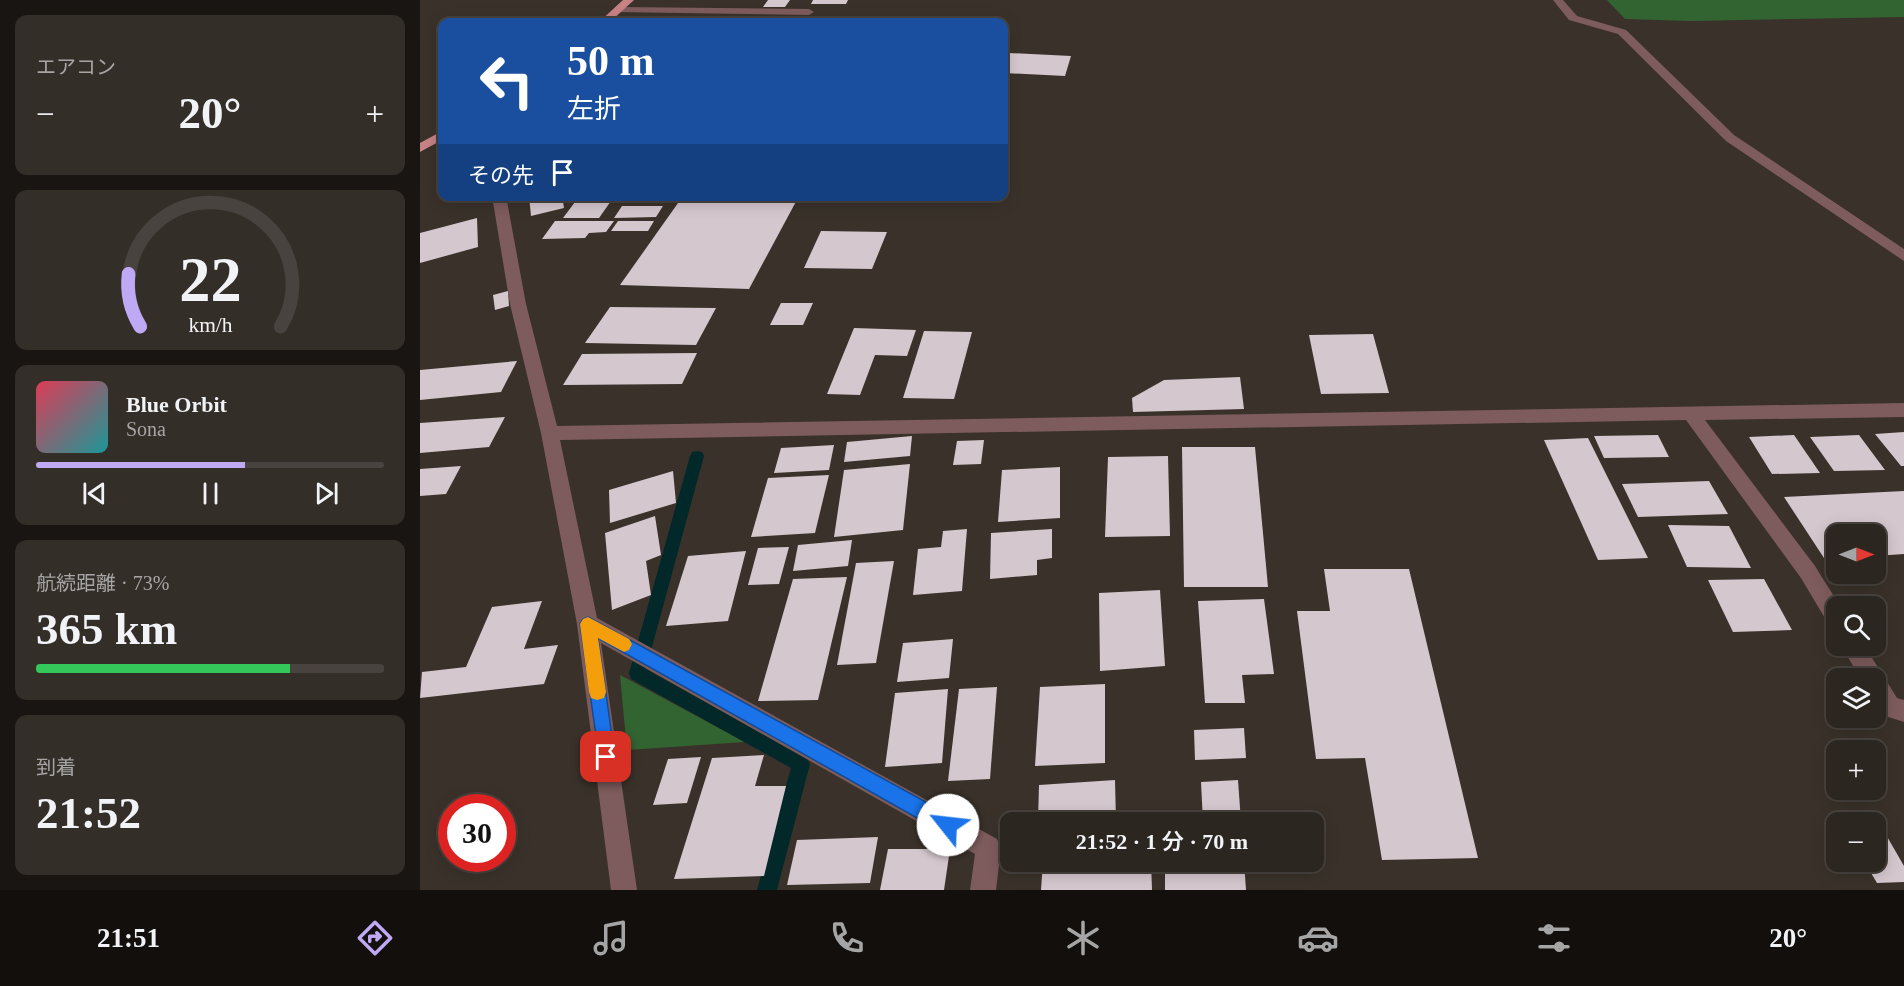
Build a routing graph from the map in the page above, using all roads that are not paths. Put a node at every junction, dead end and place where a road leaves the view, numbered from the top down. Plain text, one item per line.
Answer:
1 (629, 0) edge
2 (1558, 0) edge
3 (620, 10) junction
4 (809, 12) dead end
5 (609, 18) edge
6 (438, 137) edge
7 (420, 148) edge
8 (500, 201) edge
9 (1904, 256) edge
10 (1904, 410) edge
11 (1690, 413) junction
12 (550, 433) junction
13 (1826, 602) edge
14 (588, 624) junction
15 (1886, 700) edge
16 (1904, 711) edge
17 (624, 890) edge
18 (983, 890) edge

1 - 3 main road
2 - 9 street
3 - 4 street
3 - 5 main road
6 - 7 main road
8 - 12 street
10 - 11 street
11 - 12 street
11 - 13 street
12 - 14 street
14 - 17 street
14 - 18 street
15 - 16 street

